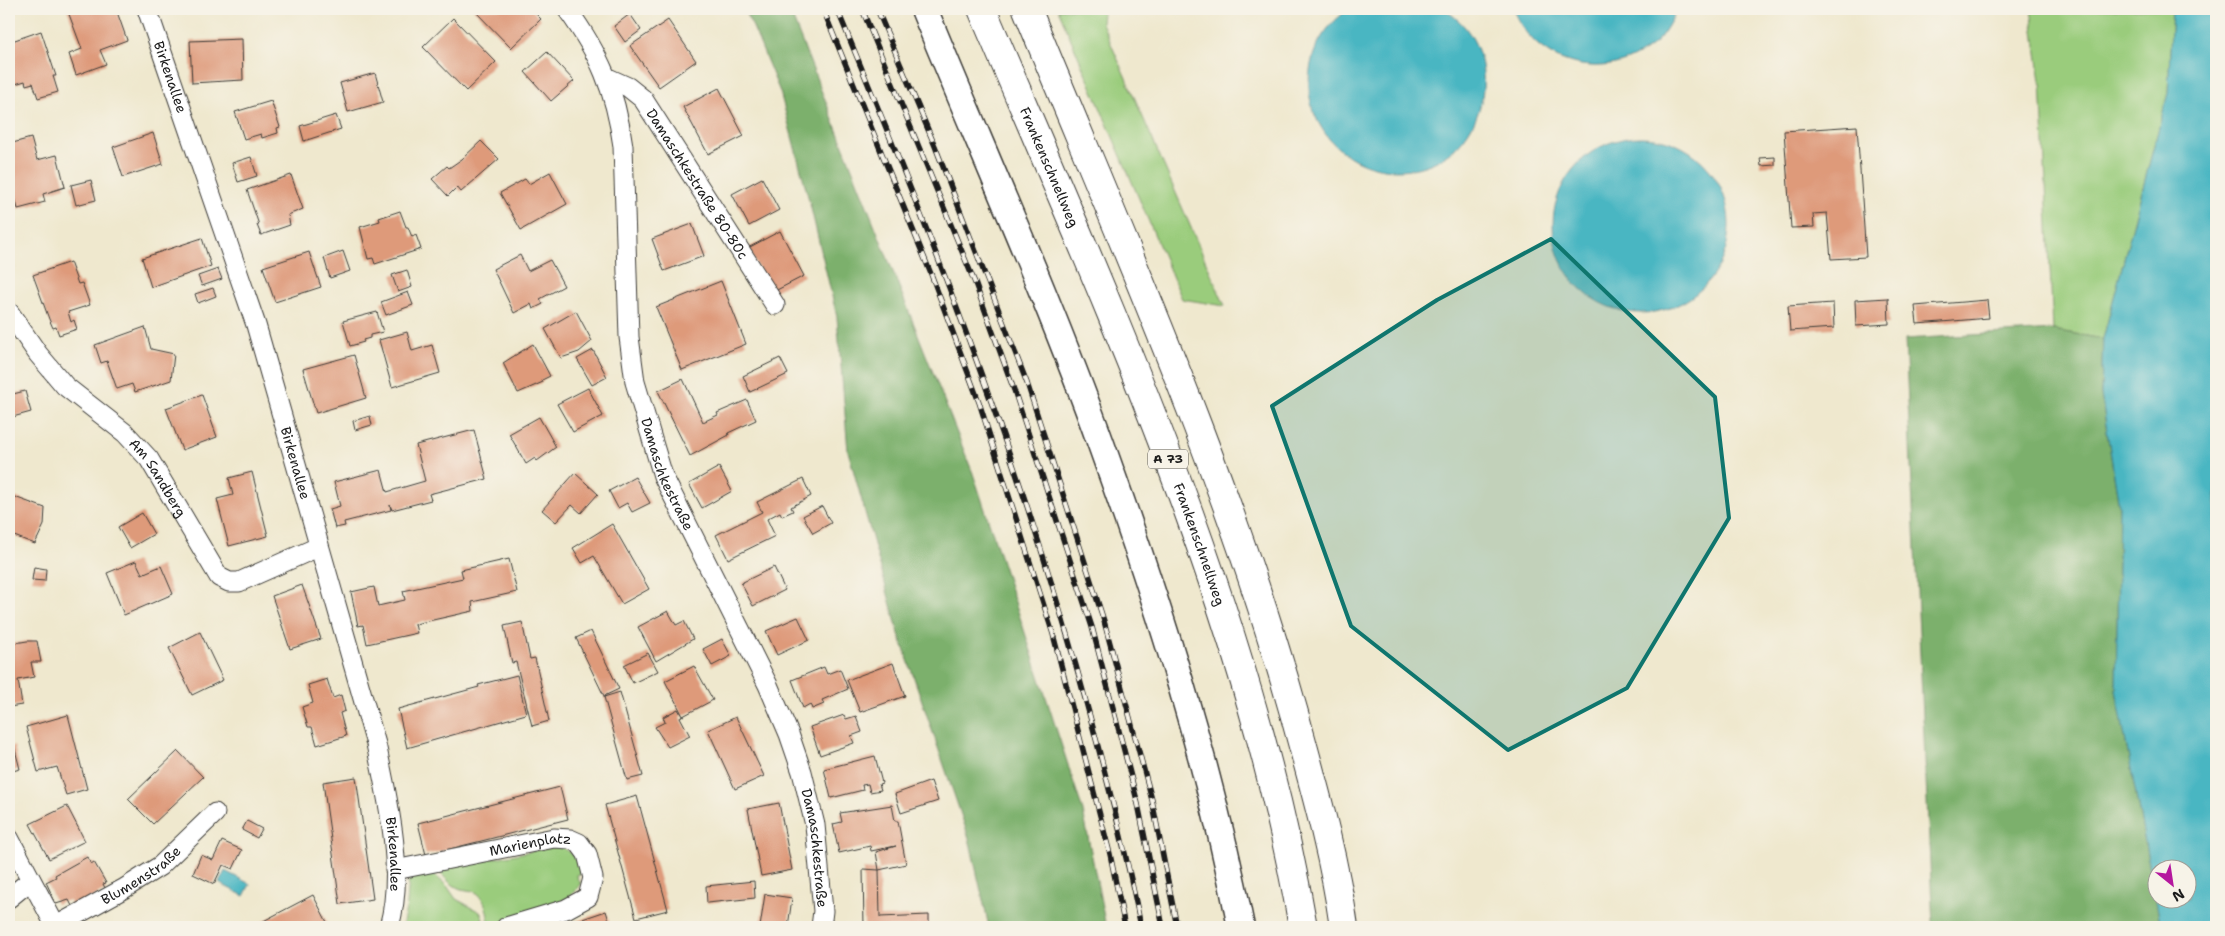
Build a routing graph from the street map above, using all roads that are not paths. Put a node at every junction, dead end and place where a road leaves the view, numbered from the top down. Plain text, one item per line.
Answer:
1 (146, 9) edge
2 (567, 9) edge
3 (924, 9) edge
4 (982, 9) edge
5 (1026, 9) edge
6 (608, 78) junction
7 (775, 305) dead end
8 (9, 312) edge
9 (318, 547) junction
10 (215, 813) dead end
11 (9, 838) edge
12 (395, 870) junction
13 (31, 880) junction
14 (9, 898) edge
15 (56, 926) edge
16 (389, 927) edge
17 (506, 927) edge
18 (821, 927) edge
19 (1241, 927) edge
20 (1302, 927) edge
21 (1344, 927) edge

1 - 9 street, Birkenallee
2 - 6 street, Damaschkestraße
3 - 19 main road
4 - 20 highway, Frankenschnellweg / A 73
5 - 21 highway, A 73
6 - 7 street, Damaschkestraße 80-80c
6 - 18 street, Damaschkestraße
8 - 9 street, Am Sandberg
9 - 12 street, Birkenallee
10 - 15 street, Blumenstraße
11 - 13 street, Blumenstraße
12 - 16 street, Birkenallee
12 - 17 street, Marienplatz
13 - 14 street
13 - 15 street, Blumenstraße

